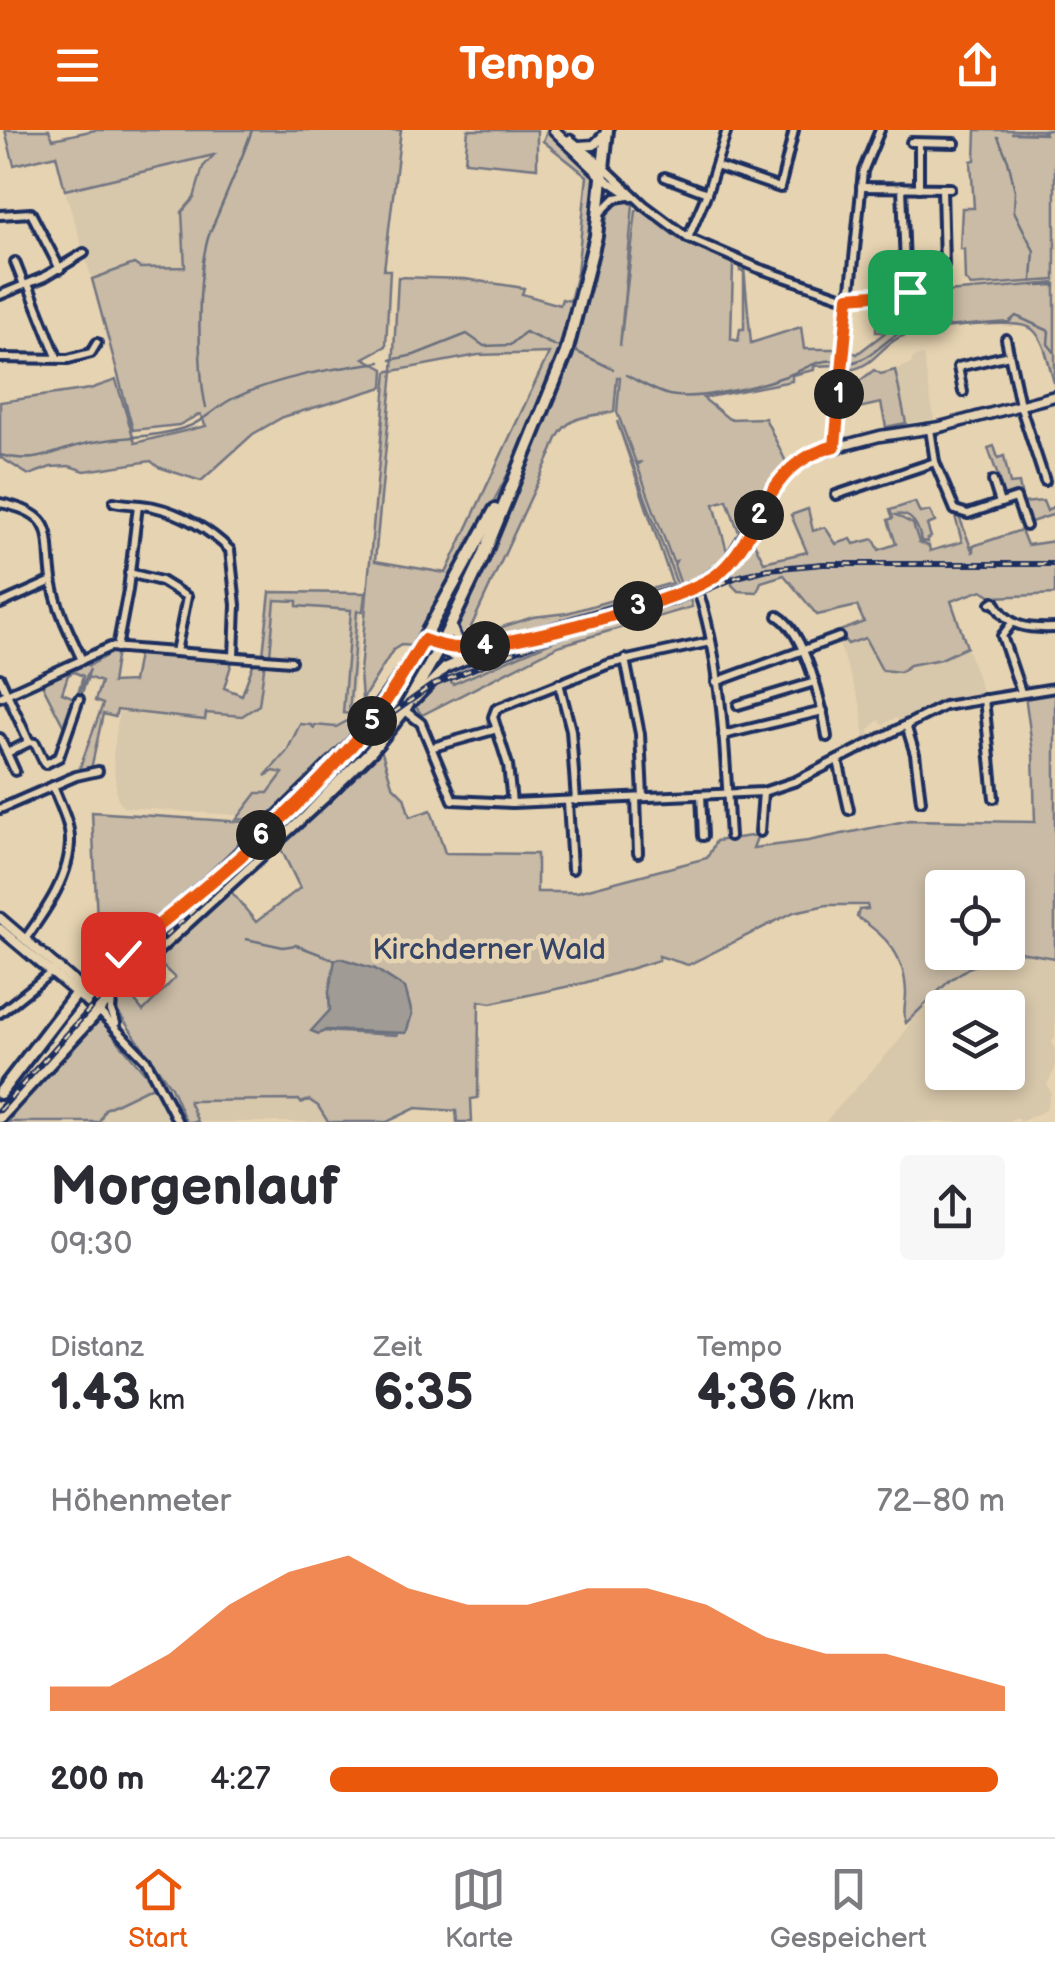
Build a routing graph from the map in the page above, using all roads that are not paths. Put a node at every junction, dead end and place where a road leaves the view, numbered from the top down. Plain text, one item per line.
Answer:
1 (555, 130) edge
2 (726, 130) edge
3 (794, 130) edge
4 (880, 130) edge
5 (607, 131) edge
6 (955, 143) dead end
7 (578, 146) junction
8 (716, 166) junction
9 (605, 173) junction
10 (665, 178) dead end
11 (861, 187) junction
12 (902, 188) junction
13 (919, 188) junction
14 (708, 193) junction
15 (630, 196) junction
16 (644, 204) junction
17 (600, 212) junction
18 (0, 215) edge
19 (688, 238) junction
20 (84, 253) dead end
21 (15, 262) dead end
22 (944, 265) dead end
23 (60, 268) junction
24 (26, 284) junction
25 (942, 290) dead end
26 (906, 293) junction
27 (0, 295) edge
28 (849, 297) junction
29 (1006, 339) dead end
30 (96, 343) dead end
31 (1009, 355) junction
32 (0, 358) edge
33 (58, 358) junction
34 (964, 392) dead end
35 (1055, 396) edge
36 (1020, 405) junction
37 (930, 429) junction
38 (835, 446) junction
39 (935, 462) junction
40 (1046, 481) dead end
41 (993, 482) dead end
42 (511, 484) junction
43 (836, 495) dead end
44 (114, 502) dead end
45 (0, 503) edge
46 (1000, 503) junction
47 (138, 505) junction
48 (1026, 526) dead end
49 (129, 573) junction
50 (52, 581) junction
51 (700, 596) dead end
52 (991, 602) dead end
53 (0, 604) edge
54 (778, 616) dead end
55 (1012, 623) junction
56 (451, 626) junction
57 (1055, 628) edge
58 (839, 637) dead end
59 (424, 640) junction
60 (710, 642) junction
61 (502, 644) junction
62 (440, 647) junction
63 (475, 647) junction
64 (116, 648) junction
65 (176, 652) junction
66 (801, 652) junction
67 (234, 656) junction
68 (625, 659) junction
69 (82, 660) junction
70 (461, 660) junction
71 (290, 661) dead end
72 (0, 678) edge
73 (560, 682) junction
74 (716, 682) junction
75 (815, 682) junction
76 (1055, 688) edge
77 (1021, 692) junction
78 (3, 695) edge
79 (79, 699) dead end
80 (984, 699) junction
81 (738, 705) dead end
82 (404, 710) junction
83 (824, 710) junction
84 (906, 725) junction
85 (497, 730) junction
86 (722, 735) junction
87 (827, 737) dead end
88 (0, 738) edge
89 (28, 742) junction
90 (433, 747) junction
91 (6, 753) junction
92 (838, 760) junction
93 (14, 770) dead end
94 (98, 771) dead end
95 (53, 786) junction
96 (763, 792) junction
97 (728, 793) junction
98 (701, 794) junction
99 (640, 798) junction
100 (994, 798) dead end
101 (572, 801) junction
102 (921, 802) dead end
103 (512, 804) junction
104 (0, 809) edge
105 (849, 810) dead end
106 (760, 832) dead end
107 (703, 836) dead end
108 (730, 836) dead end
109 (638, 852) dead end
110 (572, 869) dead end
111 (0, 918) edge
112 (0, 930) edge
113 (26, 938) junction
114 (55, 969) junction
115 (78, 991) junction
116 (113, 994) junction
117 (98, 1010) junction
118 (0, 1013) edge
119 (119, 1029) junction
120 (0, 1093) edge
121 (0, 1117) edge
122 (178, 1122) edge

1 - 7 main road
1 - 9 main road
2 - 8 street
3 - 8 street
4 - 11 street
5 - 7 main road
5 - 9 main road
6 - 13 street
7 - 9 main road
8 - 14 street
9 - 15 street
9 - 16 street
9 - 17 main road
10 - 14 street
11 - 12 street
11 - 28 street
12 - 13 street
12 - 26 street
13 - 22 street
14 - 19 street
15 - 16 street
15 - 17 street
16 - 19 street
17 - 42 main road
18 - 23 street
19 - 28 street
20 - 23 street
21 - 24 street
23 - 24 street
24 - 27 street
24 - 33 street
25 - 26 street
26 - 28 street
28 - 38 street
29 - 31 street
30 - 33 street
31 - 34 street
31 - 36 street
32 - 33 street
35 - 36 main road
36 - 37 main road
36 - 40 street
37 - 38 main road
37 - 39 street
38 - 61 main road
39 - 43 street
39 - 46 street
41 - 46 street
42 - 56 main road
42 - 59 main road
44 - 47 street
45 - 50 street
46 - 48 street
47 - 49 street
47 - 67 street
49 - 64 street
49 - 65 street
50 - 53 street
50 - 69 street
51 - 60 street
52 - 55 street
54 - 66 street
55 - 57 street
55 - 77 street
56 - 62 main road
56 - 63 main road
58 - 66 street
59 - 62 main road
59 - 115 main road
60 - 68 street
60 - 74 street
61 - 63 main road
61 - 70 main road
62 - 63 main road
62 - 70 main road
62 - 82 main road
64 - 65 street
64 - 69 street
65 - 67 street
66 - 74 street
66 - 75 street
67 - 71 street
68 - 73 street
68 - 99 street
69 - 78 street
70 - 82 main road
72 - 78 street
73 - 85 street
73 - 101 street
74 - 86 street
75 - 81 street
75 - 83 street
76 - 77 street
77 - 80 street
78 - 89 street
79 - 89 street
80 - 84 street
80 - 100 street
82 - 90 street
82 - 116 main road
83 - 86 street
83 - 87 street
84 - 92 street
84 - 102 street
85 - 90 street
85 - 103 street
86 - 97 street
88 - 91 street
89 - 91 street
90 - 103 street
91 - 93 street
92 - 96 street
92 - 105 street
94 - 95 street
95 - 104 street
95 - 113 street
96 - 97 street
96 - 106 street
97 - 98 street
97 - 108 street
98 - 99 street
98 - 107 street
99 - 101 street
99 - 109 street
101 - 103 street
101 - 110 street
111 - 113 main road
112 - 114 main road
113 - 114 main road
114 - 115 main road
114 - 118 street
115 - 117 main road
115 - 120 main road
116 - 117 main road
116 - 119 street
117 - 119 street
117 - 121 main road
119 - 122 street

